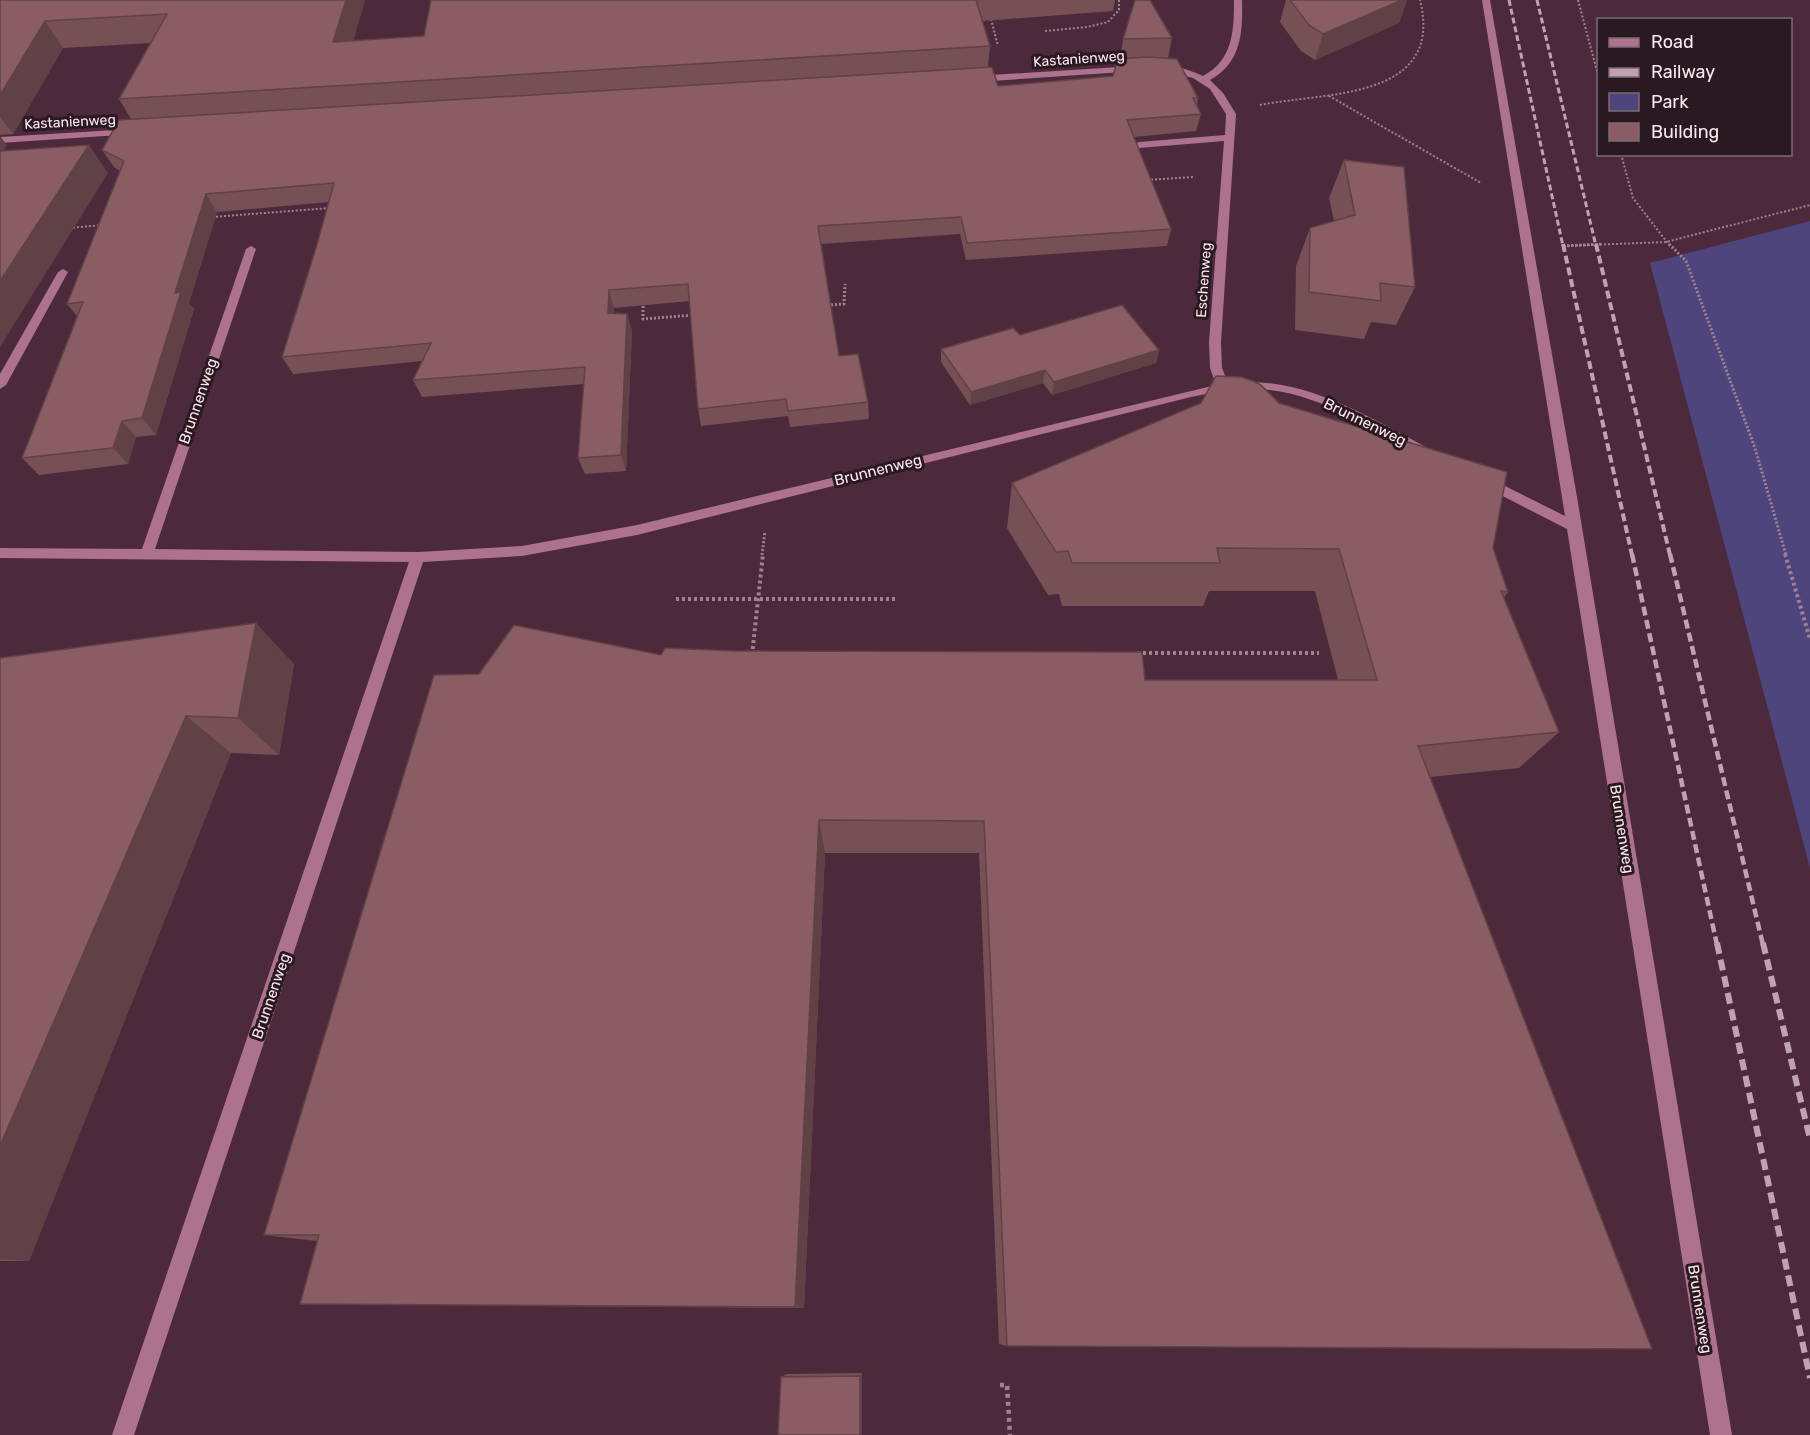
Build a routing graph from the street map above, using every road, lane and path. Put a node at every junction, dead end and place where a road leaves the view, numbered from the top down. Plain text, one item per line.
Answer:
1 (1119, 0) edge
2 (1238, 0) edge
3 (1420, 0) edge
4 (1486, 0) edge
5 (1578, 0) edge
6 (988, 8) dead end
7 (1045, 31) dead end
8 (1597, 68) edge
9 (1007, 77) junction
10 (962, 80) edge
11 (1205, 80) junction
12 (1328, 96) junction
13 (1231, 114) junction
14 (139, 132) edge
15 (1228, 138) junction
16 (0, 140) edge
17 (1139, 145) edge
18 (1622, 156) edge
19 (1226, 175) junction
20 (1143, 180) edge
21 (1520, 205) junction
22 (1810, 205) edge
23 (337, 208) edge
24 (208, 218) dead end
25 (105, 225) edge
26 (60, 229) dead end
27 (1666, 242) junction
28 (1528, 248) junction
29 (251, 249) dead end
30 (63, 272) dead end
31 (845, 284) dead end
32 (643, 302) edge
33 (821, 306) edge
34 (702, 315) edge
35 (0, 385) edge
36 (1223, 387) junction
37 (1436, 457) edge
38 (1478, 478) edge
39 (768, 498) junction
40 (1573, 526) junction
41 (0, 553) edge
42 (147, 554) junction
43 (418, 557) junction
44 (676, 599) dead end
45 (758, 599) junction
46 (897, 599) dead end
47 (1810, 639) edge
48 (753, 652) junction
49 (764, 652) edge
50 (1131, 653) edge
51 (1319, 654) dead end
52 (751, 662) edge
53 (1000, 1386) dead end
54 (123, 1435) edge
55 (1010, 1435) edge
56 (1720, 1435) edge

1 - 7 path, Kastanienweg
2 - 11 street
3 - 12 path
4 - 21 street, Brunnenweg
5 - 8 path
6 - 9 path
9 - 10 street, Kastanienweg
9 - 11 street, Kastanienweg
11 - 13 street
12 - 13 path
12 - 21 path
13 - 15 street, Eschenweg
14 - 16 street, Kastanienweg
15 - 17 street
15 - 19 street, Eschenweg
18 - 27 path
19 - 20 path
19 - 36 street, Eschenweg
21 - 28 street, Brunnenweg
22 - 27 path
23 - 24 path
25 - 26 path
27 - 28 path
27 - 47 path
28 - 40 street, Brunnenweg
29 - 42 street, Brunnenweg
30 - 35 street
31 - 33 path
32 - 34 path
36 - 37 street, Brunnenweg
36 - 39 street, Brunnenweg
38 - 40 street
39 - 43 street, Brunnenweg
39 - 45 path
40 - 56 street, Brunnenweg
41 - 42 street, Brunnenweg
42 - 43 street, Brunnenweg
43 - 54 street, Brunnenweg
44 - 45 path
45 - 46 path
45 - 48 path
48 - 49 path
48 - 52 path
50 - 51 path
53 - 55 path

